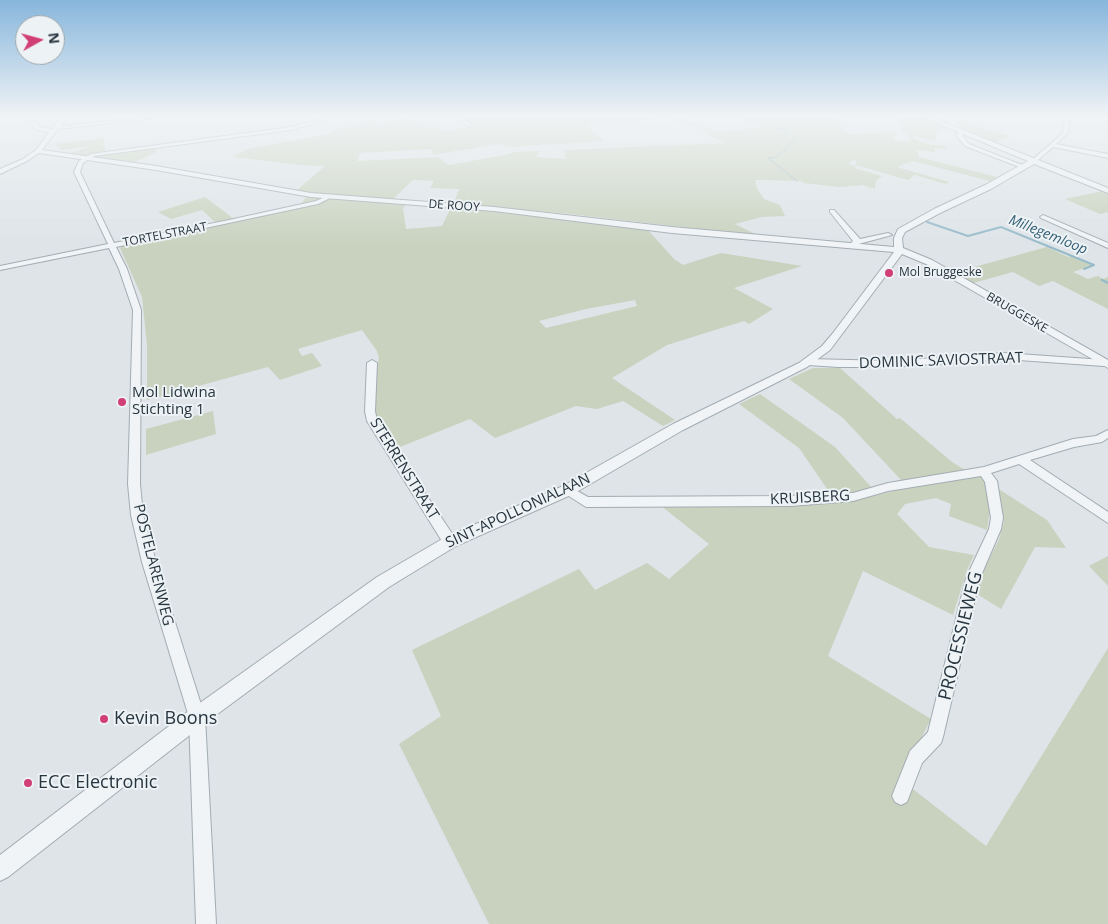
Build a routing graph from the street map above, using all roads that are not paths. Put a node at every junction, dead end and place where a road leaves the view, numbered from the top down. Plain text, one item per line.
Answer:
1 (23, 160) edge
2 (84, 160) edge
3 (102, 160) edge
4 (1006, 160) edge
5 (1032, 161) joint
6 (1024, 167) junction
7 (0, 172) edge
8 (1108, 191) edge
9 (329, 197) junction
10 (832, 211) dead end
11 (1044, 218) dead end
12 (888, 235) dead end
13 (857, 244) junction
14 (111, 246) junction
15 (1108, 246) edge
16 (899, 250) junction
17 (0, 268) edge
18 (372, 362) dead end
19 (808, 362) junction
20 (1106, 364) edge
21 (1108, 434) edge
22 (1020, 459) junction
23 (984, 471) junction
24 (568, 490) junction
25 (1108, 518) edge
26 (450, 542) junction
27 (197, 717) junction
28 (901, 796) dead end
29 (0, 869) edge
30 (206, 924) edge

1 - 7 street
2 - 14 street, POSTELARENWEG
3 - 9 street, DE ROOY
4 - 6 street
5 - 6 street, SINT-APOLLONIALAAN
5 - 8 street
6 - 16 street, SINT-APOLLONIALAAN
9 - 13 street, DE ROOY
9 - 14 street, TORTELSTRAAT
10 - 13 street
11 - 15 street
12 - 13 street, DE ROOY
13 - 16 street, DE ROOY
14 - 17 street, TORTELSTRAAT
14 - 27 street, POSTELARENWEG
16 - 19 street, SINT-APOLLONIALAAN
16 - 20 street, BRUGGESKE
18 - 26 street, STERRENSTRAAT
19 - 20 street, DOMINIC SAVIOSTRAAT
19 - 24 street, SINT-APOLLONIALAAN
21 - 22 street, KRUISBERG
22 - 23 street, KRUISBERG
22 - 25 street
23 - 24 street, KRUISBERG
23 - 28 street, PROCESSIEWEG
24 - 26 street, SINT-APOLLONIALAAN
26 - 27 street, SINT-APOLLONIALAAN
27 - 29 street, SINT-APOLLONIALAAN
27 - 30 street, POSTELARENWEG

